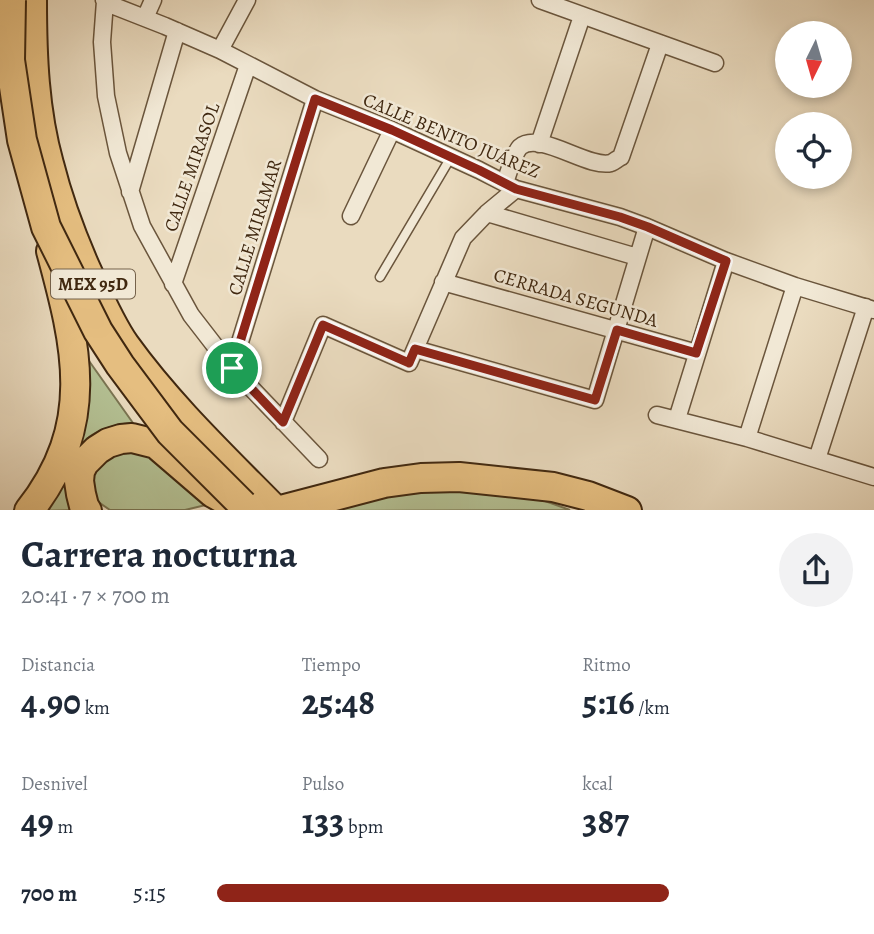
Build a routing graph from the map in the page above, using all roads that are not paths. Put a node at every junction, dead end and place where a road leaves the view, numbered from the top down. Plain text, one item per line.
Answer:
1 (13, 0) edge
2 (26, 0) edge
3 (32, 0) edge
4 (104, 0) edge
5 (153, 0) edge
6 (247, 0) edge
7 (540, 0) edge
8 (582, 16) junction
9 (145, 18) junction
10 (177, 31) junction
11 (660, 44) junction
12 (220, 50) junction
13 (715, 63) dead end
14 (248, 65) junction
15 (315, 99) junction
16 (392, 130) junction
17 (539, 144) junction
18 (451, 157) junction
19 (510, 186) junction
20 (130, 192) junction
21 (487, 214) junction
22 (351, 216) dead end
23 (648, 227) junction
24 (45, 228) junction
25 (637, 257) junction
26 (726, 261) junction
27 (380, 277) dead end
28 (443, 282) junction
29 (173, 284) junction
30 (796, 286) junction
31 (870, 308) edge
32 (617, 330) junction
33 (696, 353) junction
34 (412, 356) junction
35 (232, 368) junction
36 (657, 415) dead end
37 (677, 419) junction
38 (283, 422) junction
39 (747, 438) junction
40 (319, 459) dead end
41 (817, 459) junction
42 (874, 477) edge
43 (241, 506) edge
44 (29, 510) edge
45 (87, 510) edge
46 (261, 510) edge
47 (276, 510) edge
48 (627, 510) edge

1 - 24 highway, MEX 95D
1 - 43 highway, bridge
2 - 46 highway
3 - 47 highway, MEX 95D
4 - 9 street, CALLE BENITO JUÁREZ
4 - 20 street
5 - 9 street
6 - 12 street
7 - 8 street
8 - 11 street
8 - 17 street
9 - 10 street, CALLE BENITO JUÁREZ
10 - 12 street, CALLE BENITO JUÁREZ
10 - 20 street
11 - 13 street
11 - 17 street
12 - 14 street, CALLE BENITO JUÁREZ
14 - 15 street, CALLE BENITO JUÁREZ
14 - 29 street, CALLE MIRASOL
15 - 16 street, CALLE BENITO JUÁREZ
15 - 35 street, CALLE MIRAMAR
16 - 18 street, CALLE BENITO JUÁREZ
16 - 22 street
17 - 19 street
18 - 19 street, CALLE BENITO JUÁREZ
18 - 27 lane
19 - 21 street
19 - 23 street, CALLE BENITO JUÁREZ
20 - 29 street
21 - 25 street
21 - 28 street
23 - 25 street
23 - 26 street, CALLE BENITO JUÁREZ
24 - 43 highway, MEX 95D
24 - 44 highway
25 - 32 street
26 - 30 street, CALLE BENITO JUÁREZ
26 - 33 street
28 - 32 street, CERRADA SEGUNDA
28 - 34 street
29 - 35 street
30 - 31 street, CALLE BENITO JUÁREZ
30 - 39 street
31 - 41 street
32 - 33 street, CERRADA SEGUNDA
32 - 34 street
33 - 37 street
34 - 38 street
35 - 38 street
36 - 37 street
37 - 39 street
38 - 40 street
39 - 41 street
41 - 42 street
43 - 45 highway
47 - 48 highway

